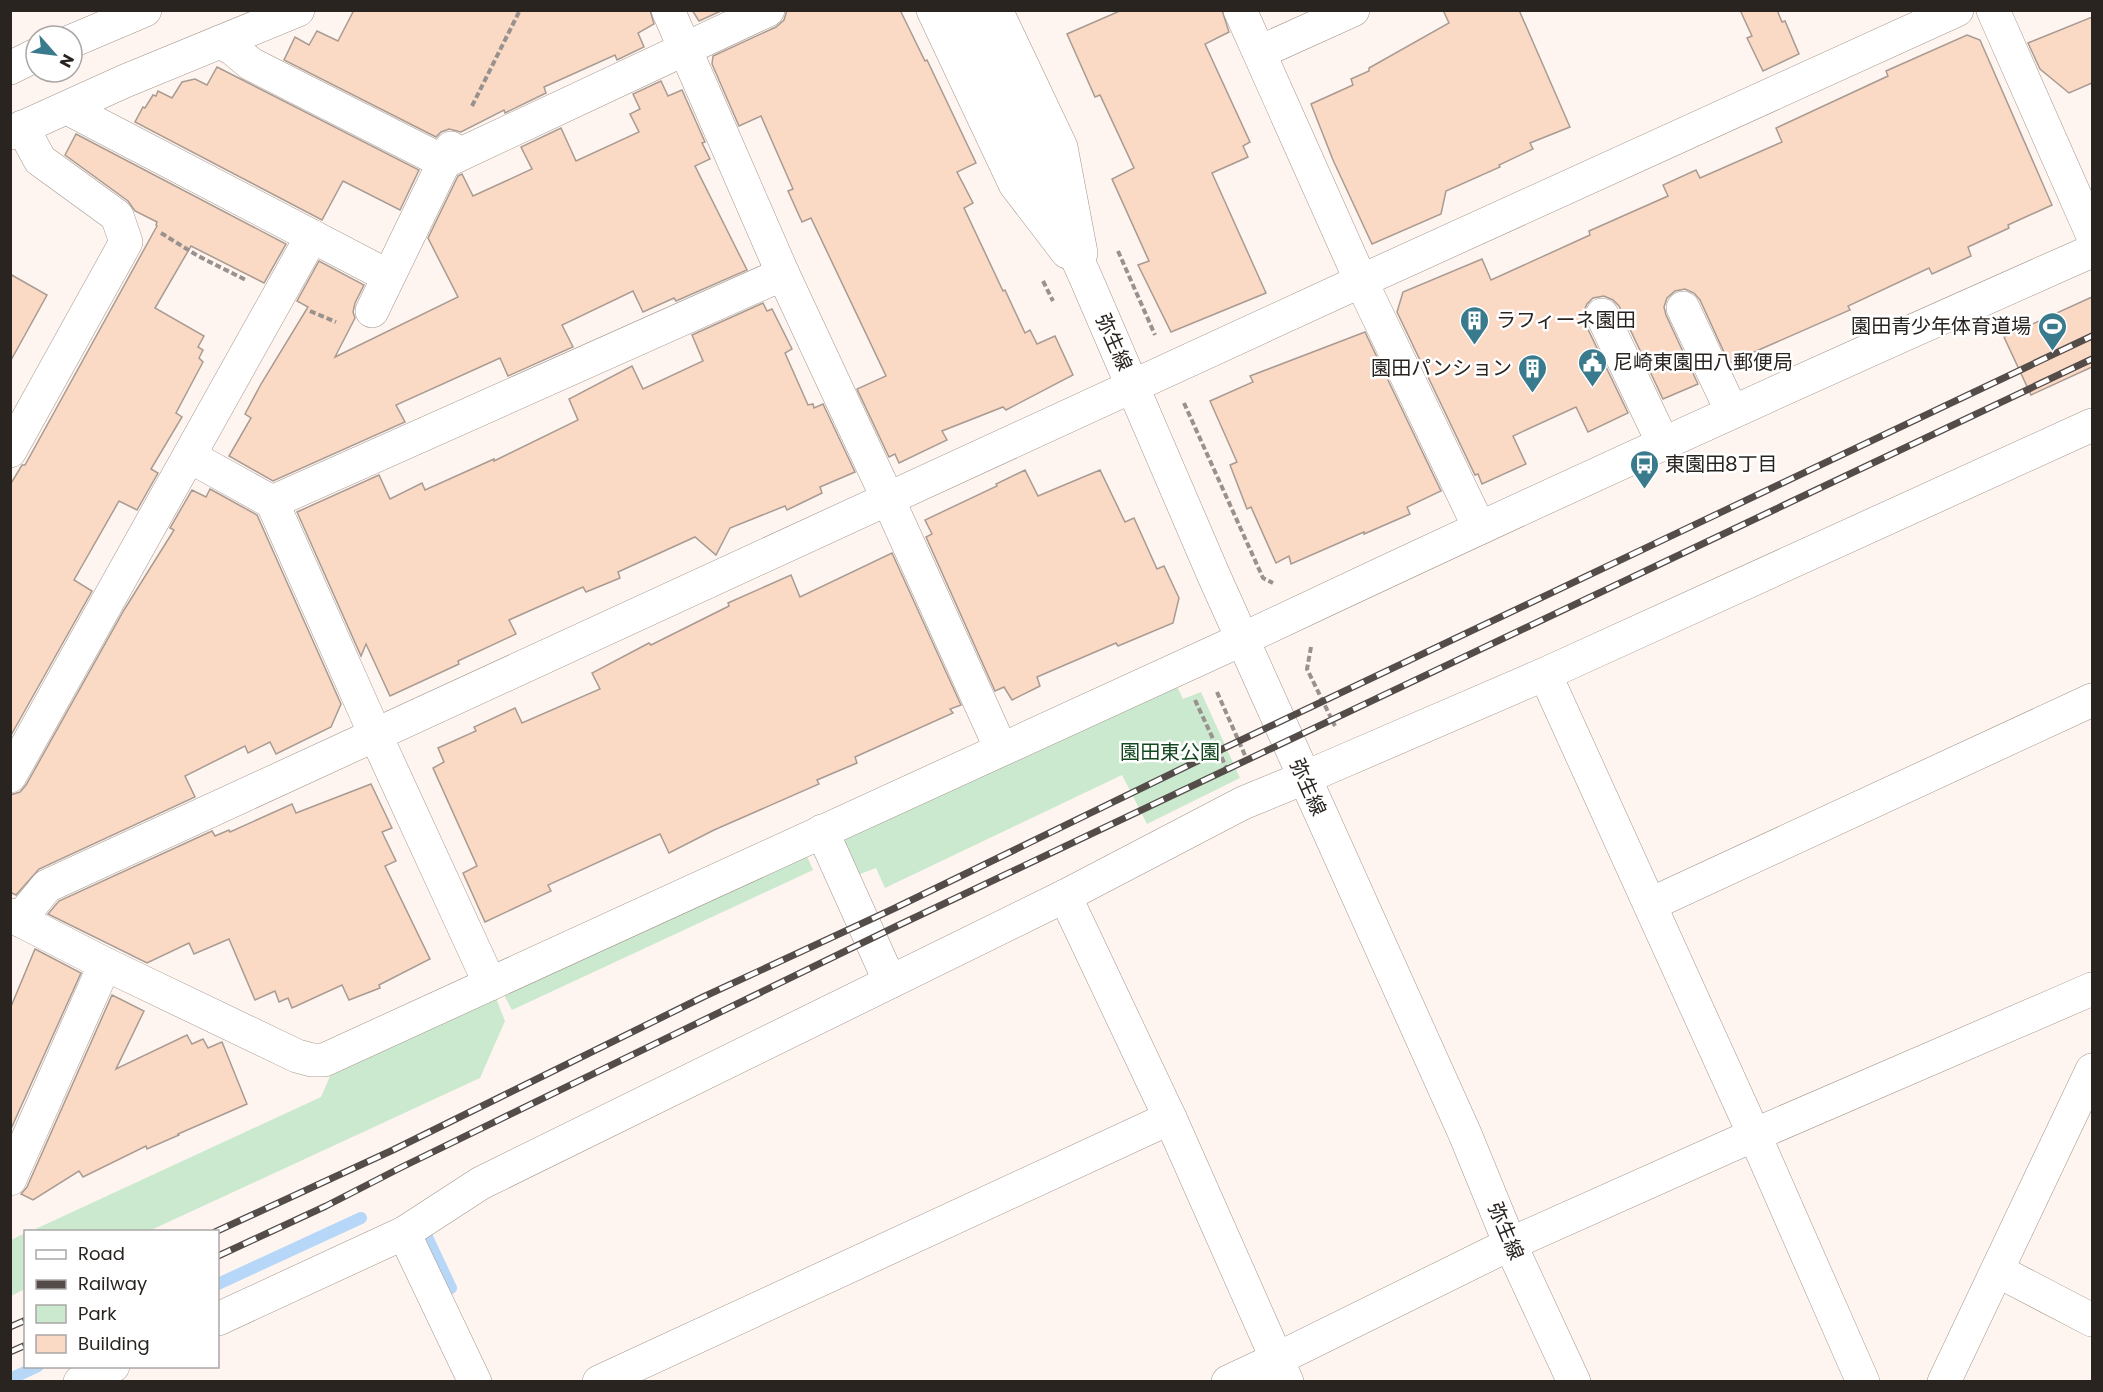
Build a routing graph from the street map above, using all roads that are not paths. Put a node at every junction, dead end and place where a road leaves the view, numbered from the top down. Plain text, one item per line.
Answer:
1 (145, 10) edge
2 (298, 10) edge
3 (668, 10) edge
4 (768, 10) edge
5 (933, 10) edge
6 (964, 10) edge
7 (996, 10) edge
8 (1240, 10) edge
9 (1353, 10) edge
10 (1957, 10) edge
11 (1993, 10) edge
12 (84, 36) edge
13 (220, 42) junction
14 (685, 48) junction
15 (1260, 52) junction
16 (24, 61) edge
17 (10, 68) edge
18 (67, 108) junction
19 (16, 130) edge
20 (448, 155) junction
21 (2092, 234) edge
22 (312, 236) junction
23 (2092, 251) edge
24 (783, 274) junction
25 (388, 276) junction
26 (1085, 276) junction
27 (1361, 281) junction
28 (1683, 308) dead end
29 (372, 311) dead end
30 (1602, 315) dead end
31 (1133, 386) junction
32 (1731, 412) junction
33 (2092, 425) edge
34 (1663, 443) junction
35 (10, 451) edge
36 (189, 456) junction
37 (888, 499) junction
38 (272, 502) junction
39 (1479, 527) junction
40 (1243, 639) junction
41 (1545, 674) junction
42 (2092, 700) edge
43 (375, 734) junction
44 (1001, 749) junction
45 (10, 776) edge
46 (1304, 778) junction
47 (822, 831) junction
48 (1065, 896) junction
49 (1651, 904) junction
50 (15, 917) edge
51 (105, 964) junction
52 (890, 982) junction
53 (490, 984) junction
54 (2092, 990) edge
55 (2092, 1070) edge
56 (1170, 1118) junction
57 (1754, 1135) junction
58 (10, 1179) edge
59 (404, 1233) junction
60 (1510, 1244) junction
61 (1998, 1271) junction
62 (219, 1319) edge
63 (2092, 1320) edge
64 (109, 1368) edge
65 (1282, 1370) edge
66 (80, 1382) edge
67 (475, 1382) edge
68 (599, 1382) edge
69 (1228, 1382) edge
70 (1574, 1382) edge
71 (1863, 1382) edge
72 (1944, 1382) edge

1 - 12 street
2 - 13 street
3 - 14 street
4 - 14 street
5 - 26 street
6 - 26 street, 弥生線
7 - 26 street
8 - 15 street
9 - 15 street
10 - 27 street
11 - 21 street
13 - 18 street
13 - 20 street
14 - 20 street
14 - 24 street
15 - 27 street
16 - 17 street
18 - 19 street
18 - 22 street
19 - 35 street
20 - 25 street
22 - 25 street
22 - 36 street
23 - 32 street
24 - 37 street
24 - 38 street
25 - 29 street
26 - 31 street, 弥生線
27 - 31 street
27 - 39 street
28 - 32 street
30 - 34 street
31 - 37 street
31 - 40 street, 弥生線
32 - 34 street
33 - 41 street
34 - 39 street
36 - 38 street
36 - 45 street
37 - 43 street
37 - 44 street
38 - 43 street
39 - 40 street
40 - 44 street
40 - 46 street, 弥生線
41 - 46 street
41 - 49 street
42 - 49 street
43 - 50 street
43 - 53 street
44 - 47 street
46 - 48 street
46 - 60 street, 弥生線
47 - 52 street
47 - 53 street
48 - 52 street
48 - 56 street
49 - 57 street
50 - 51 street
51 - 53 street
51 - 58 street
52 - 59 street
54 - 57 street
55 - 61 street
56 - 65 street
56 - 68 street
57 - 60 street
57 - 71 street
59 - 62 street
59 - 67 street
60 - 65 street
60 - 70 street, 弥生線
61 - 63 street
61 - 72 street
64 - 66 street
65 - 69 street

